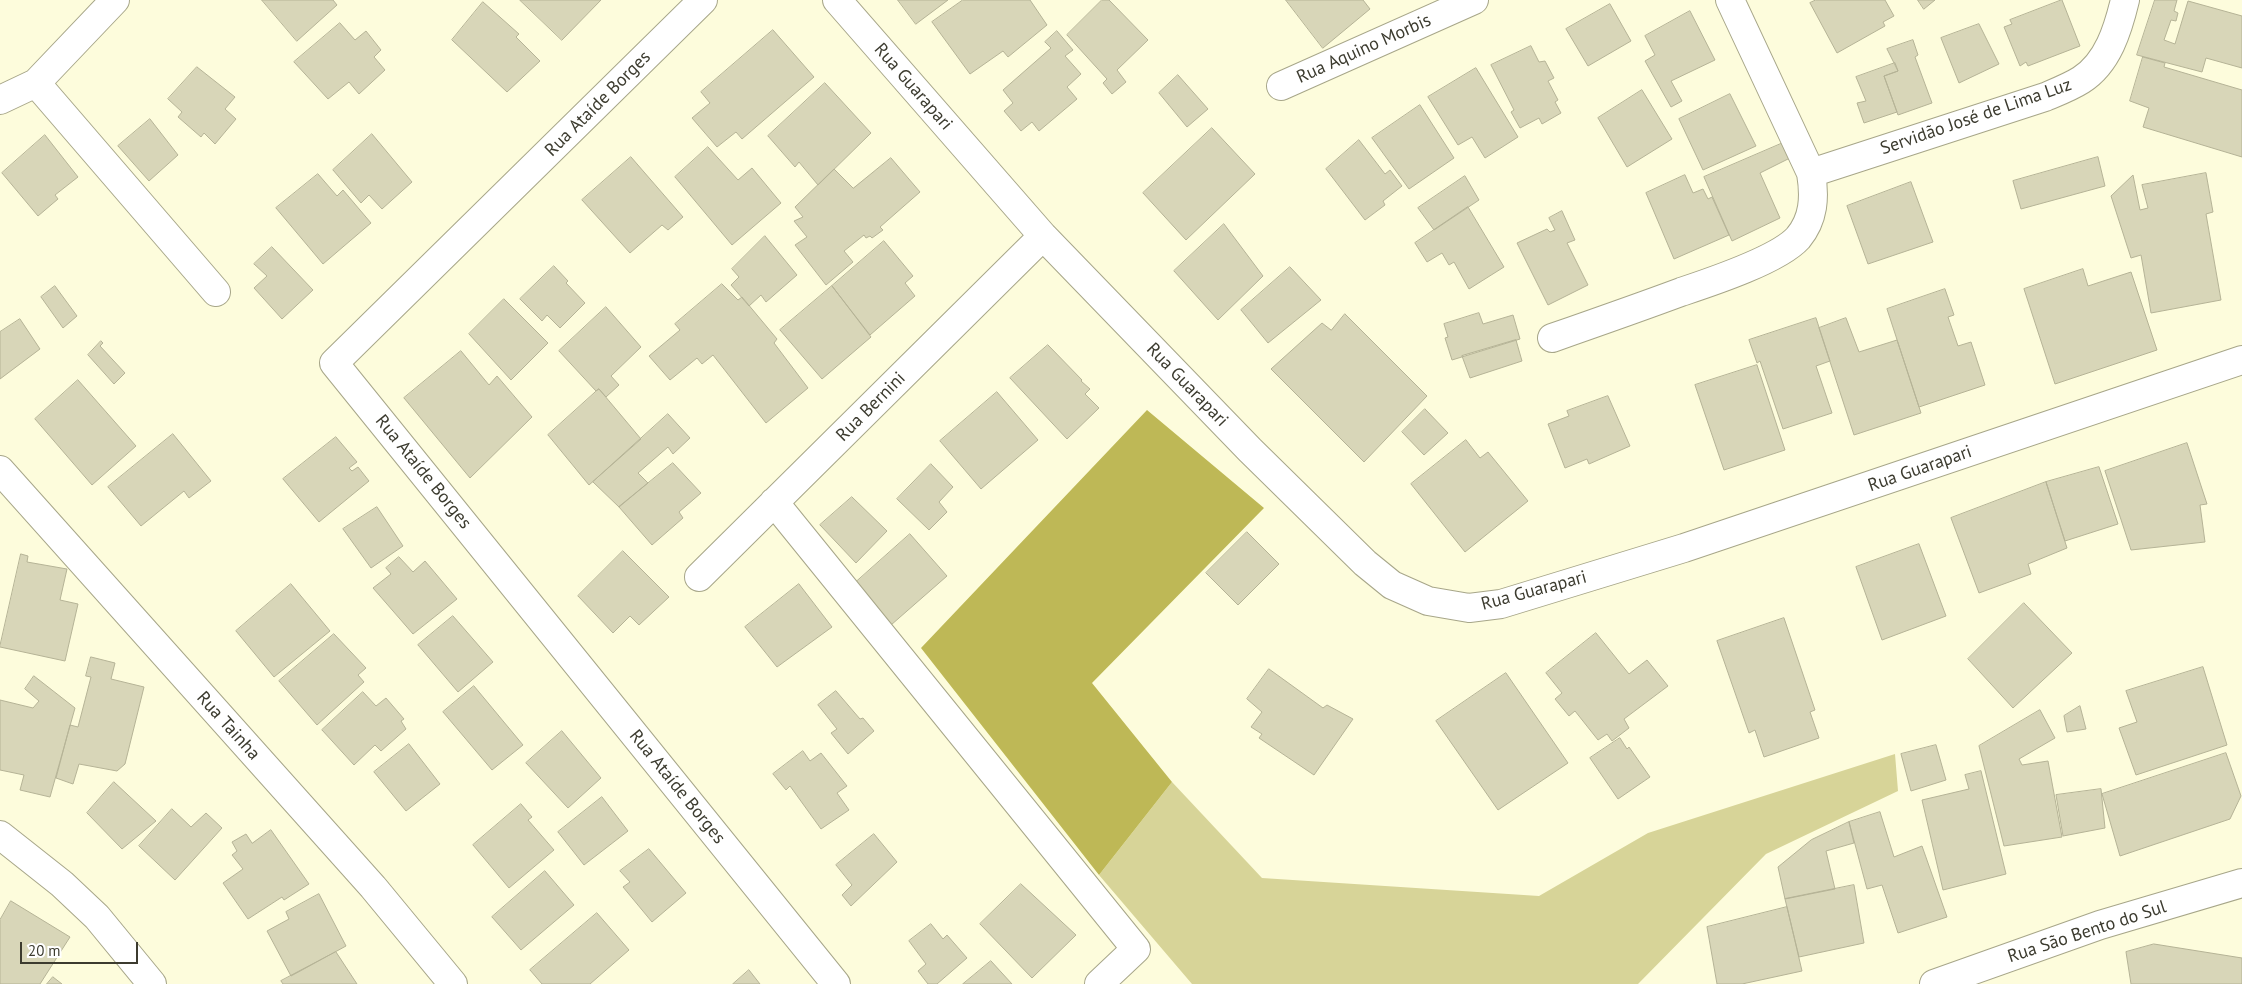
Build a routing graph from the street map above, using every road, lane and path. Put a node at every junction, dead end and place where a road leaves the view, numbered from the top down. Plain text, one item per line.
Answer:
1 (115, 0) edge
2 (703, 0) edge
3 (837, 0) edge
4 (1474, 0) edge
5 (1730, 0) edge
6 (2125, 0) edge
7 (1429, 9) edge
8 (36, 83) junction
9 (1281, 86) dead end
10 (0, 100) edge
11 (1811, 173) junction
12 (1043, 236) junction
13 (216, 292) dead end
14 (1552, 338) dead end
15 (2242, 360) edge
16 (0, 470) edge
17 (774, 502) junction
18 (698, 577) dead end
19 (0, 835) edge
20 (2242, 883) edge
21 (152, 984) edge
22 (453, 984) edge
23 (836, 984) edge
24 (1099, 984) edge
25 (1934, 984) edge

1 - 8 street
2 - 23 street, Rua Ataíde Borges
3 - 12 street, Rua Guarapari
4 - 7 street, Rua Aquino Morbis
5 - 11 street
6 - 11 street, Servidão José de Lima Luz
7 - 9 street, Rua Aquino Morbis
8 - 10 street
8 - 13 street
11 - 14 street
12 - 15 street, Rua Guarapari
12 - 17 street, Rua Bernini
16 - 22 street, Rua Tainha
17 - 18 street, Rua Bernini
17 - 24 street
19 - 21 street
20 - 25 street, Rua São Bento do Sul

